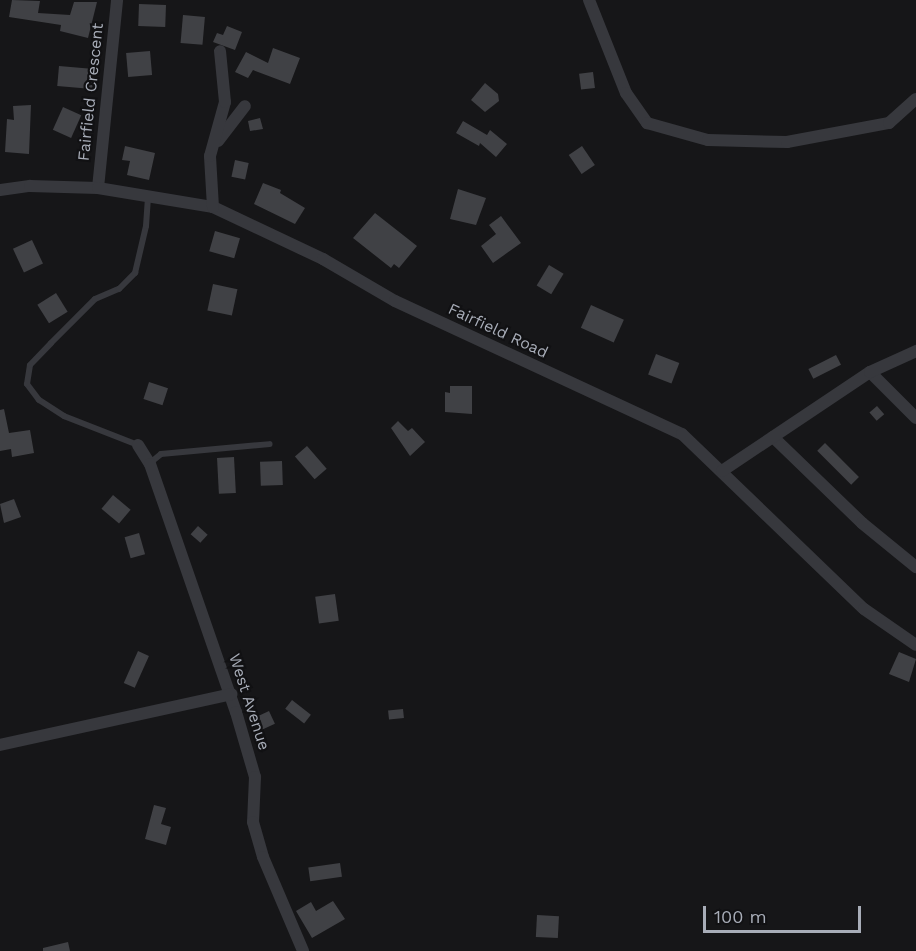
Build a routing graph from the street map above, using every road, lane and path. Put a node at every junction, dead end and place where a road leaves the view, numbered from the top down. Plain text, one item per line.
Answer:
1 (117, 0) edge
2 (589, 0) edge
3 (220, 51) dead end
4 (916, 99) edge
5 (245, 106) dead end
6 (217, 141) junction
7 (98, 188) junction
8 (0, 190) edge
9 (148, 196) junction
10 (213, 207) junction
11 (916, 351) edge
12 (870, 372) junction
13 (916, 418) edge
14 (773, 437) junction
15 (270, 444) dead end
16 (138, 445) joint
17 (150, 464) junction
18 (722, 471) junction
19 (916, 567) edge
20 (916, 645) edge
21 (231, 694) junction
22 (0, 745) edge
23 (303, 951) edge

1 - 7 street, Fairfield Crescent
2 - 4 street
3 - 6 street
5 - 6 street
6 - 10 street
7 - 8 street, Fairfield Road
7 - 9 street, Fairfield Road
9 - 10 street, Fairfield Road
9 - 16 lane
10 - 18 street, Fairfield Road
11 - 12 street
12 - 13 street
12 - 14 street
14 - 18 street
14 - 19 street
15 - 17 lane
16 - 17 street, West Avenue
17 - 21 street, West Avenue
18 - 20 street, Fairfield Road
21 - 22 street
21 - 23 street, West Avenue

